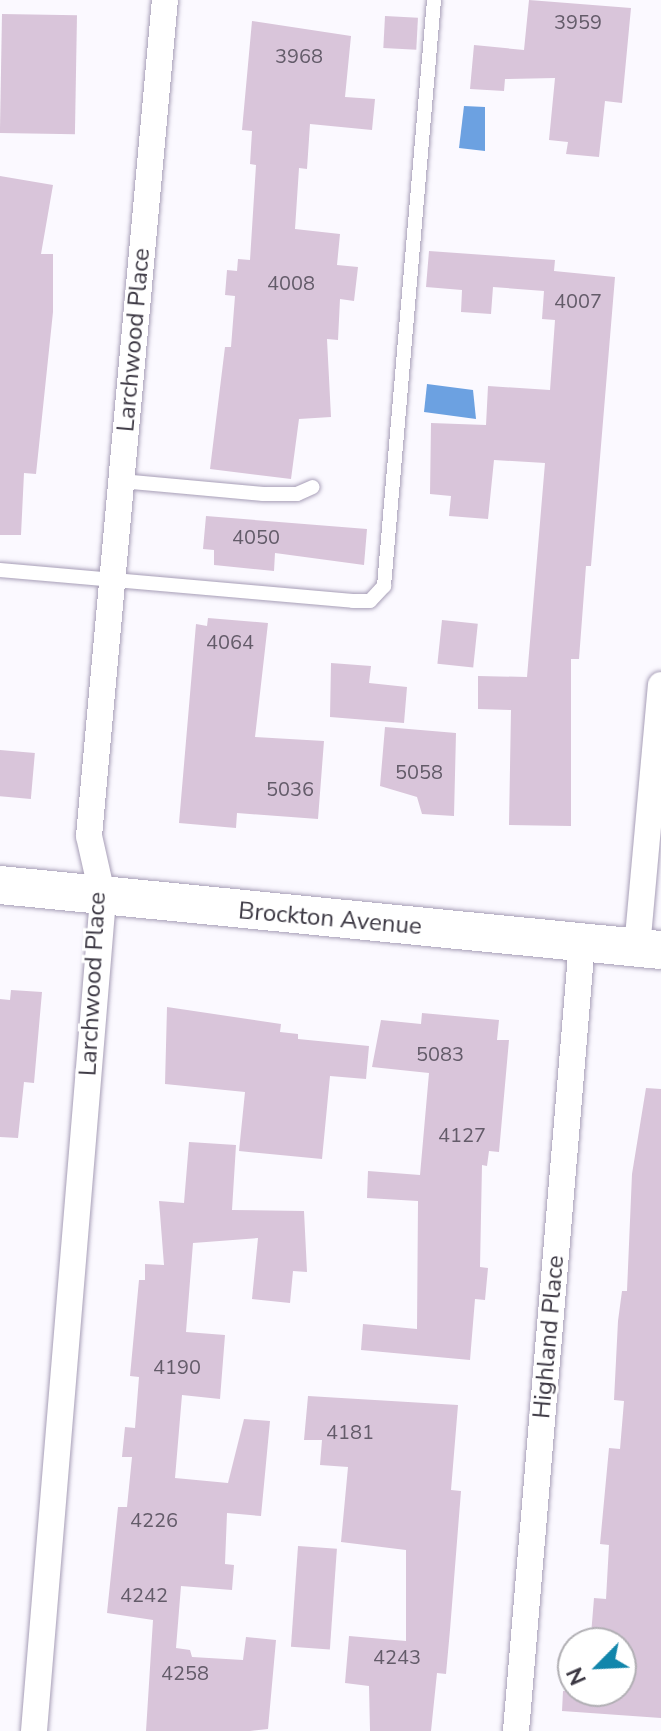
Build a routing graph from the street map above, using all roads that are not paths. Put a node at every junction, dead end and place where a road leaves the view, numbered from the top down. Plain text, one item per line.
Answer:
1 (165, 0) edge
2 (434, 0) edge
3 (121, 481) junction
4 (313, 487) dead end
5 (0, 570) edge
6 (112, 580) junction
7 (661, 685) edge
8 (0, 885) edge
9 (103, 898) junction
10 (582, 943) junction
11 (649, 949) edge
12 (34, 1731) edge
13 (516, 1731) edge

1 - 3 street, Larchwood Place
2 - 6 lane
3 - 4 lane
3 - 6 street, Larchwood Place
5 - 6 lane
6 - 9 street, Larchwood Place
7 - 11 street
8 - 9 main road, Brockton Avenue
9 - 10 main road, Brockton Avenue
9 - 12 street, Larchwood Place
10 - 11 main road, Brockton Avenue
10 - 13 street, Highland Place

